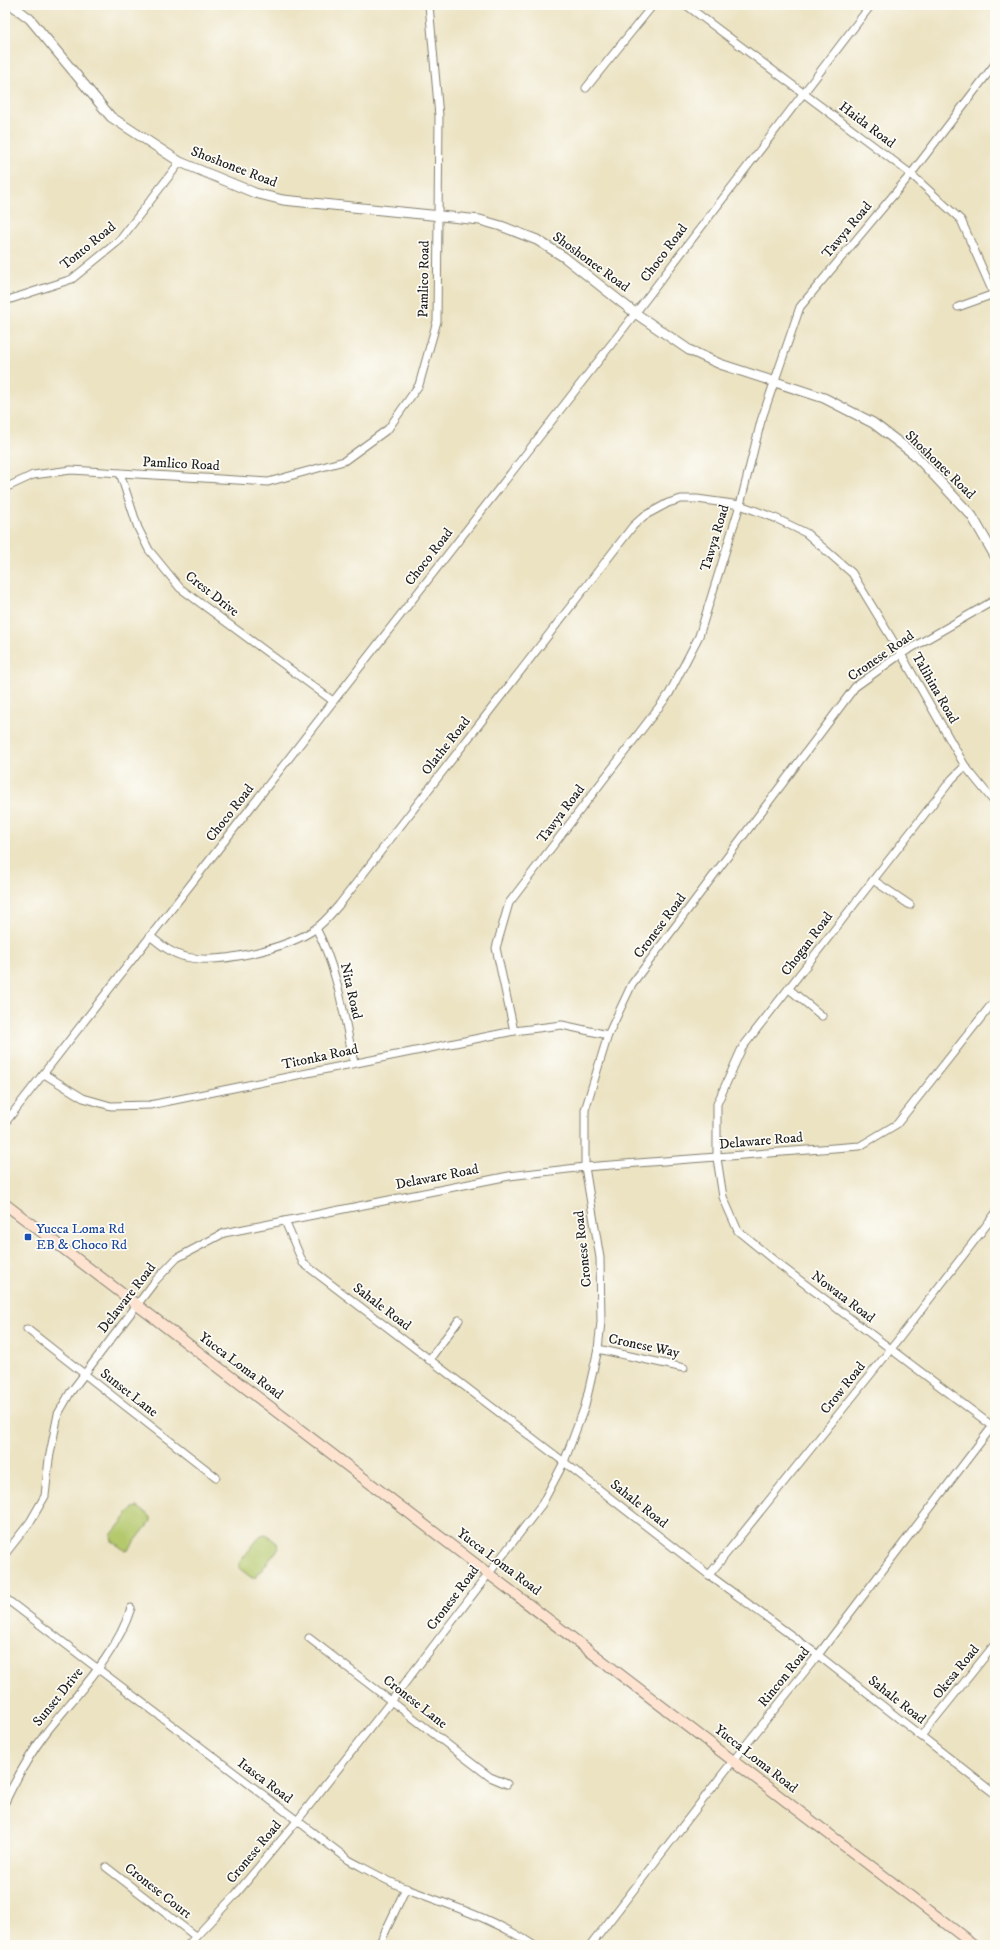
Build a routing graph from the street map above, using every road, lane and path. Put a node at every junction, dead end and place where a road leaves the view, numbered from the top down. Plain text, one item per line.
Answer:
1 (12, 5) edge
2 (429, 5) edge
3 (653, 5) edge
4 (686, 5) edge
5 (871, 5) edge
6 (995, 64) edge
7 (586, 88) dead end
8 (803, 93) junction
9 (180, 162) junction
10 (911, 174) junction
11 (438, 215) junction
12 (995, 295) edge
13 (5, 301) edge
14 (958, 307) dead end
15 (635, 312) junction
16 (774, 381) junction
17 (120, 473) junction
18 (5, 488) edge
19 (740, 505) junction
20 (995, 556) edge
21 (995, 600) edge
22 (901, 654) junction
23 (333, 701) junction
24 (965, 766) junction
25 (995, 803) edge
26 (873, 880) junction
27 (910, 904) dead end
28 (316, 928) junction
29 (150, 936) junction
30 (789, 989) junction
31 (995, 1000) edge
32 (822, 1016) dead end
33 (514, 1031) junction
34 (608, 1036) junction
35 (354, 1063) junction
36 (44, 1074) junction
37 (5, 1123) edge
38 (717, 1158) junction
39 (584, 1167) junction
40 (5, 1204) edge
41 (995, 1214) edge
42 (285, 1221) junction
43 (137, 1305) junction
44 (459, 1320) dead end
45 (27, 1329) dead end
46 (598, 1349) junction
47 (891, 1349) junction
48 (429, 1360) junction
49 (684, 1368) dead end
50 (84, 1374) junction
51 (994, 1426) edge
52 (564, 1462) junction
53 (216, 1477) dead end
54 (5, 1554) edge
55 (489, 1573) junction
56 (709, 1575) junction
57 (5, 1598) edge
58 (131, 1608) dead end
59 (309, 1638) dead end
60 (995, 1644) edge
61 (818, 1655) junction
62 (97, 1669) junction
63 (392, 1700) junction
64 (922, 1736) junction
65 (734, 1760) junction
66 (507, 1784) dead end
67 (995, 1794) edge
68 (5, 1802) edge
69 (297, 1821) junction
70 (106, 1867) dead end
71 (406, 1888) junction
72 (195, 1936) junction
73 (188, 1945) edge
74 (379, 1945) edge
75 (533, 1945) edge
76 (591, 1945) edge
77 (974, 1945) edge

1 - 9 street, Shoshonee Road
2 - 11 street, Pamlico Road
3 - 7 street
4 - 8 street, Haida Road
5 - 8 street, Choco Road
6 - 10 street, Tawya Road
8 - 10 street, Haida Road
8 - 15 street, Choco Road
9 - 11 street, Shoshonee Road
9 - 13 street, Tonto Road
10 - 12 street, Haida Road
10 - 16 street, Tawya Road
11 - 15 street, Shoshonee Road
11 - 17 street, Pamlico Road
12 - 14 street
15 - 16 street, Shoshonee Road
15 - 23 street, Choco Road
16 - 19 street, Tawya Road
16 - 20 street, Shoshonee Road
17 - 18 street, Pamlico Road
17 - 23 street, Crest Drive
19 - 22 street, Talihina Road
19 - 28 street, Olathe Road
19 - 33 street, Tawya Road
21 - 22 street, Cronese Road
22 - 24 street, Talihina Road
22 - 34 street, Cronese Road
23 - 29 street, Choco Road
24 - 25 street, Talihina Road
24 - 26 street, Chogan Road
26 - 27 street
26 - 30 street, Chogan Road
28 - 29 street, Olathe Road
28 - 35 street, Nita Road
29 - 36 street, Choco Road
30 - 32 street
30 - 38 street, Chogan Road
31 - 38 street, Delaware Road
33 - 34 street, Titonka Road
33 - 35 street, Titonka Road
34 - 39 street, Cronese Road
35 - 36 street, Titonka Road
36 - 37 street, Choco Road
38 - 39 street, Delaware Road
38 - 47 street, Nowata Road
39 - 42 street, Delaware Road
39 - 46 street, Cronese Road
40 - 43 main road, Yucca Loma Road
41 - 47 street, Crow Road
42 - 43 street, Delaware Road
42 - 48 street, Sahale Road
43 - 50 street, Delaware Road
43 - 55 main road, Yucca Loma Road
44 - 48 street
45 - 50 street, Sunset Lane
46 - 49 street, Cronese Way
46 - 52 street, Cronese Road
47 - 51 street, Nowata Road
47 - 56 street, Crow Road
48 - 52 street, Sahale Road
50 - 53 street, Sunset Lane
50 - 54 street, Delaware Road
51 - 61 street, Rincon Road
52 - 55 street, Cronese Road
52 - 56 street, Sahale Road
55 - 63 street, Cronese Road
55 - 65 main road, Yucca Loma Road
56 - 61 street, Sahale Road
57 - 62 street, Itasca Road
58 - 62 street, Sunset Drive
59 - 63 street, Cronese Lane
60 - 64 street, Okesa Road
61 - 64 street, Sahale Road
61 - 65 street, Rincon Road
62 - 68 street, Sunset Drive
62 - 69 street, Itasca Road
63 - 66 street, Cronese Lane
63 - 69 street, Cronese Road
64 - 67 street, Sahale Road
65 - 76 street, Rincon Road
65 - 77 main road, Yucca Loma Road
69 - 71 street, Itasca Road
69 - 72 street, Cronese Road
70 - 72 street, Cronese Court
71 - 74 street
71 - 75 street, Itasca Road
72 - 73 street, Cronese Road

